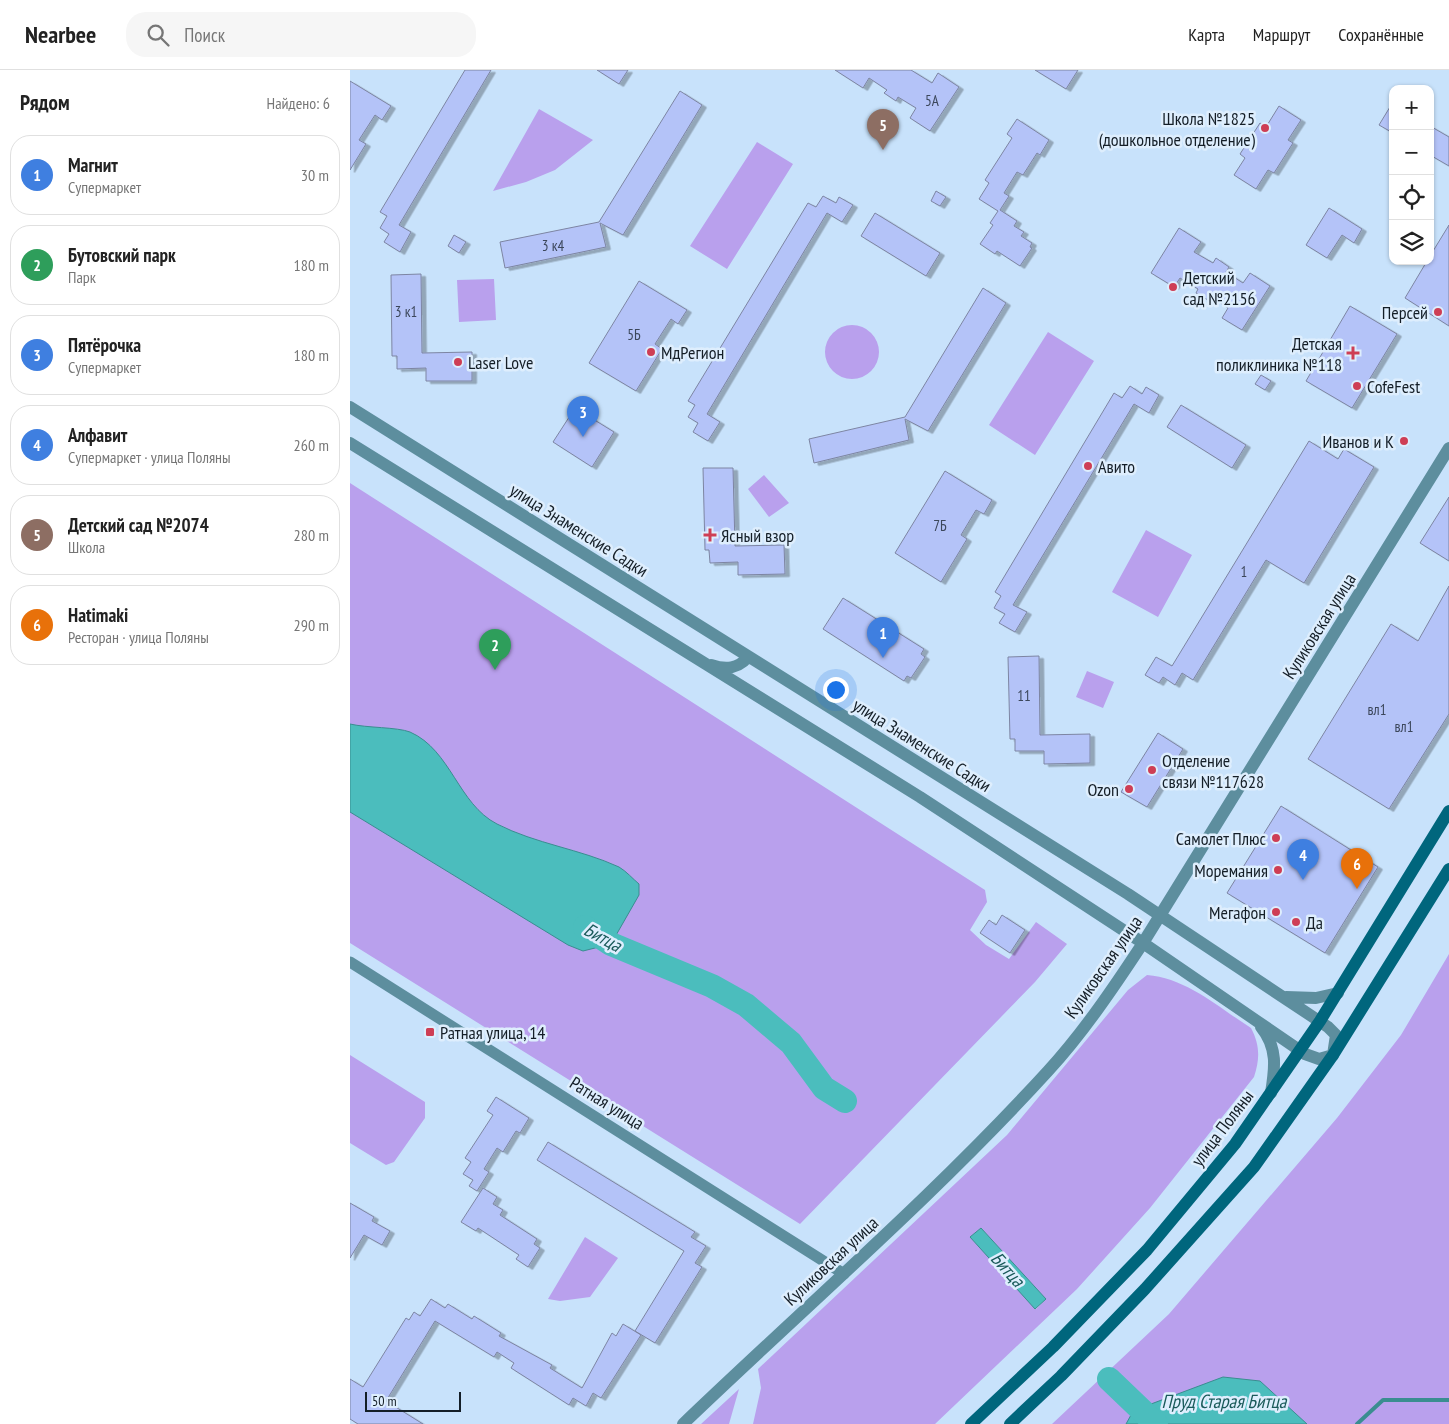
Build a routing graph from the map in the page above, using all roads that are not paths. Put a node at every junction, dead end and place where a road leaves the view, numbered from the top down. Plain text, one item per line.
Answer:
1 (350, 408) edge
2 (350, 443) edge
3 (1449, 448) edge
4 (748, 657) junction
5 (702, 662) junction
6 (1449, 811) edge
7 (1449, 869) edge
8 (1161, 915) junction
9 (1143, 943) junction
10 (350, 962) edge
11 (1338, 993) junction
12 (1281, 996) junction
13 (1257, 1021) junction
14 (1320, 1021) junction
15 (1300, 1051) junction
16 (1333, 1055) junction
17 (1271, 1093) junction
18 (844, 1274) junction
19 (683, 1424) edge
20 (971, 1424) edge
21 (1010, 1424) edge

1 - 4 street, улица Знаменские Садки
2 - 5 street
3 - 8 street, Куликовская улица
4 - 5 street
4 - 8 street, улица Знаменские Садки
5 - 9 street
6 - 11 main road, улица Поляны
7 - 16 main road
8 - 9 street, Куликовская улица
8 - 12 street, улица Знаменские Садки
9 - 13 street
9 - 18 street, Куликовская улица
10 - 18 street, Ратная улица
11 - 12 street
11 - 14 main road, улица Поляны
12 - 14 street, улица Знаменские Садки
13 - 15 street
13 - 17 street
14 - 15 main road, улица Поляны
14 - 16 street, улица Знаменские Садки
15 - 16 street
15 - 17 main road, улица Поляны
16 - 21 main road
17 - 20 main road, улица Поляны
18 - 19 street, Куликовская улица

